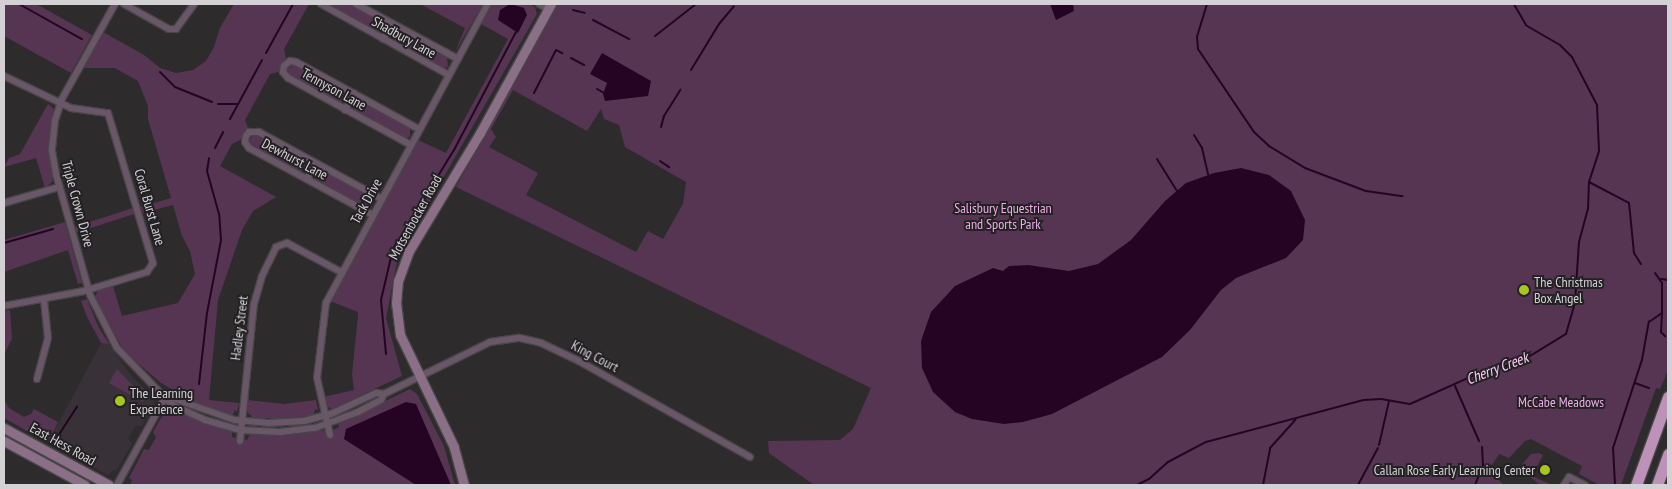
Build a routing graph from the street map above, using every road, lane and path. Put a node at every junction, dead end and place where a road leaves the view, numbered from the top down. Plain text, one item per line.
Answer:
1 (114, 4) edge
2 (124, 4) edge
3 (194, 4) edge
4 (321, 4) edge
5 (356, 4) edge
6 (488, 4) edge
7 (539, 4) edge
8 (549, 6) edge
9 (392, 24) junction
10 (383, 40) junction
11 (458, 59) junction
12 (449, 75) junction
13 (4, 76) edge
14 (354, 93) junction
15 (60, 104) junction
16 (345, 110) junction
17 (419, 129) junction
18 (411, 145) junction
19 (316, 163) junction
20 (307, 179) junction
21 (59, 188) junction
22 (382, 199) junction
23 (4, 204) edge
24 (373, 215) junction
25 (341, 272) junction
26 (88, 290) junction
27 (44, 299) junction
28 (4, 306) edge
29 (418, 375) junction
30 (36, 378) dead end
31 (384, 394) junction
32 (166, 396) junction
33 (1668, 397) edge
34 (325, 416) junction
35 (242, 421) junction
36 (327, 424) junction
37 (4, 428) edge
38 (241, 430) junction
39 (330, 435) dead end
40 (4, 441) edge
41 (240, 441) dead end
42 (1668, 454) edge
43 (750, 457) dead end
44 (85, 485) edge
45 (109, 485) edge
46 (116, 485) edge
47 (464, 485) edge
48 (1564, 485) edge
49 (1585, 485) edge
50 (1636, 485) edge
51 (1657, 485) edge

1 - 15 street, Triple Crown Drive
2 - 3 street
4 - 10 street, Shadbury Lane
5 - 9 street, Shadbury Lane
6 - 11 street, Tack Drive
7 - 8 street
8 - 29 main road, Motsenbocker Road
9 - 10 street
9 - 11 street, Shadbury Lane
10 - 12 street, Shadbury Lane
11 - 12 street, Tack Drive
12 - 17 street, Tack Drive
13 - 15 street, Coral Burst Lane
14 - 16 street
14 - 16 street, Tennyson Lane
14 - 17 street, Tennyson Lane
15 - 21 street, Triple Crown Drive
15 - 26 street, Coral Burst Lane
16 - 18 street, Tennyson Lane
17 - 18 street, Tack Drive
18 - 22 street, Tack Drive
19 - 20 street
19 - 20 street, Dewhurst Lane
19 - 22 street, Dewhurst Lane
20 - 24 street, Dewhurst Lane
21 - 23 street
21 - 26 street, Triple Crown Drive
22 - 24 street, Tack Drive
24 - 25 street, Tack Drive
25 - 34 street, Tack Drive
25 - 35 street, Hadley Street
26 - 27 street, Coral Burst Lane
26 - 32 street, Triple Crown Drive
27 - 28 street, Coral Burst Lane
27 - 30 street
29 - 31 street, Triple Crown Drive
29 - 43 street, King Court
29 - 47 main road, Motsenbocker Road
31 - 34 street, Triple Crown Drive
31 - 36 street, Triple Crown Drive
32 - 35 street, Triple Crown Drive
32 - 38 street, Triple Crown Drive
32 - 46 street
33 - 50 highway
34 - 35 street, Triple Crown Drive
34 - 36 street, Tack Drive
35 - 38 street, Hadley Street
36 - 38 street, Triple Crown Drive
36 - 39 street, Tack Drive
37 - 45 main road, East Hess Road
38 - 41 street, Hadley Street
40 - 44 main road, East Hess Road
42 - 51 highway
48 - 49 street

